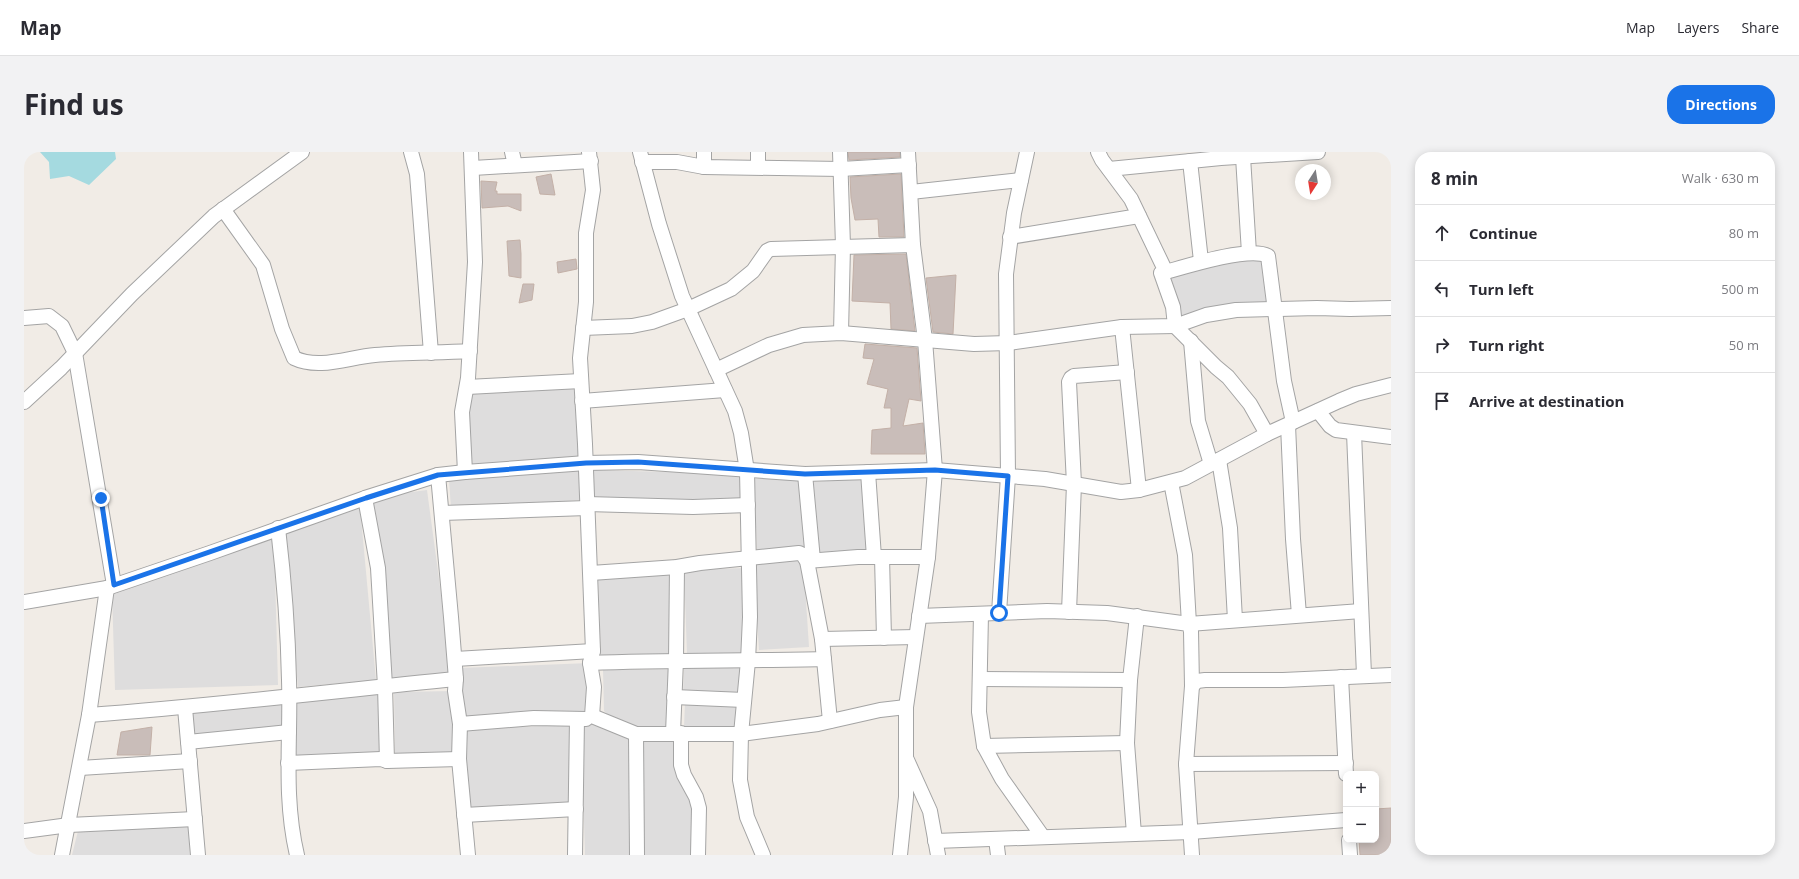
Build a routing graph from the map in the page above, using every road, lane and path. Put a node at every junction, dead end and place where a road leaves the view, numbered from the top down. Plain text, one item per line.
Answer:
1 (302, 152) edge
2 (411, 152) edge
3 (471, 152) edge
4 (704, 152) edge
5 (758, 152) edge
6 (840, 152) edge
7 (1027, 152) edge
8 (1098, 152) edge
9 (1318, 152) edge
10 (1248, 155) edge
11 (590, 157) edge
12 (641, 157) edge
13 (514, 159) edge
14 (909, 159) edge
15 (1190, 161) junction
16 (704, 166) junction
17 (473, 168) junction
18 (758, 168) junction
19 (841, 169) junction
20 (1109, 169) junction
21 (1021, 180) junction
22 (911, 192) junction
23 (223, 209) junction
24 (1139, 216) junction
25 (1010, 237) junction
26 (913, 245) junction
27 (843, 246) junction
28 (1249, 253) junction
29 (1201, 261) junction
30 (1166, 272) junction
31 (1391, 308) edge
32 (688, 309) junction
33 (1275, 309) junction
34 (24, 318) edge
35 (1175, 326) junction
36 (1122, 327) junction
37 (583, 328) junction
38 (841, 334) junction
39 (925, 340) junction
40 (1191, 341) junction
41 (1008, 343) junction
42 (470, 351) junction
43 (75, 353) junction
44 (431, 353) junction
45 (716, 370) junction
46 (1127, 372) junction
47 (581, 381) junction
48 (1391, 384) edge
49 (467, 388) junction
50 (725, 390) junction
51 (582, 401) junction
52 (24, 402) edge
53 (1318, 411) junction
54 (1290, 423) junction
55 (1354, 433) junction
56 (1267, 434) junction
57 (1391, 437) edge
58 (1215, 462) junction
59 (586, 463) junction
60 (935, 470) junction
61 (747, 471) junction
62 (465, 472) junction
63 (868, 472) junction
64 (805, 474) junction
65 (438, 475) junction
66 (1008, 476) junction
67 (1171, 482) junction
68 (1074, 484) junction
69 (1139, 490) junction
70 (366, 498) junction
71 (748, 505) junction
72 (587, 506) junction
73 (442, 513) junction
74 (278, 528) junction
75 (878, 557) junction
76 (928, 557) junction
77 (748, 558) junction
78 (810, 560) junction
79 (677, 567) junction
80 (591, 573) junction
81 (111, 586) junction
82 (24, 602) edge
83 (1361, 611) junction
84 (1069, 612) junction
85 (999, 613) junction
86 (981, 614) junction
87 (1299, 615) junction
88 (919, 616) junction
89 (1137, 616) junction
90 (1234, 620) junction
91 (1189, 624) junction
92 (916, 637) junction
93 (884, 638) junction
94 (822, 639) junction
95 (591, 657) junction
96 (454, 659) junction
97 (824, 659) junction
98 (676, 660) junction
99 (748, 661) junction
100 (1364, 675) junction
101 (1391, 675) edge
102 (1341, 677) junction
103 (980, 679) junction
104 (456, 680) junction
105 (1130, 680) junction
106 (385, 686) junction
107 (1192, 686) junction
108 (289, 695) junction
109 (674, 697) junction
110 (744, 700) junction
111 (906, 707) junction
112 (185, 708) junction
113 (89, 715) junction
114 (592, 716) junction
115 (577, 718) junction
116 (830, 721) junction
117 (460, 724) junction
118 (289, 732) junction
119 (677, 733) junction
120 (636, 734) junction
121 (741, 734) junction
122 (188, 742) junction
123 (1127, 743) junction
124 (984, 746) junction
125 (906, 756) junction
126 (459, 759) junction
127 (190, 761) junction
128 (387, 761) junction
129 (288, 763) junction
130 (1186, 764) junction
131 (80, 768) junction
132 (1346, 768) edge
133 (576, 809) junction
134 (464, 815) junction
135 (195, 819) junction
136 (1343, 820) edge
137 (69, 825) junction
138 (24, 831) edge
139 (1191, 832) junction
140 (1134, 834) junction
141 (1043, 837) junction
142 (996, 839) junction
143 (1349, 843) edge
144 (937, 848) edge
145 (62, 855) edge
146 (198, 855) edge
147 (297, 855) edge
148 (468, 855) edge
149 (575, 855) edge
150 (637, 855) edge
151 (698, 855) edge
152 (763, 855) edge
153 (900, 855) edge
154 (998, 855) edge
155 (1192, 855) edge
156 (1350, 855) edge

1 - 23 street
2 - 44 street
3 - 17 street
4 - 16 street
5 - 18 street
6 - 19 street
7 - 21 street
8 - 20 street
9 - 10 street
10 - 15 street
10 - 28 street
11 - 13 street
11 - 37 street
12 - 16 street
12 - 32 street
13 - 17 street
14 - 19 street
14 - 22 street
15 - 20 street
15 - 29 street
16 - 18 street
17 - 42 street
18 - 19 street
19 - 27 street
20 - 24 street
21 - 22 street
21 - 25 street
22 - 26 street
23 - 43 street
23 - 44 street
24 - 25 street
24 - 30 street
25 - 41 street
26 - 27 street
26 - 39 street
27 - 32 street
27 - 38 street
28 - 29 street
28 - 33 street
29 - 30 street
30 - 35 street
31 - 33 street
32 - 37 street
32 - 45 street
33 - 35 street
33 - 54 street
34 - 43 street
35 - 36 street
35 - 40 street
36 - 41 street
36 - 46 street
37 - 47 street
38 - 39 street
38 - 45 street
39 - 41 street
39 - 60 street
40 - 56 street
40 - 58 street
41 - 66 street
42 - 44 street
42 - 49 street
43 - 52 street
43 - 81 street
45 - 50 street
46 - 68 street
46 - 69 street
47 - 49 street
47 - 51 street
48 - 53 street
49 - 62 street
50 - 51 street
50 - 61 street
51 - 59 street
53 - 54 street
53 - 55 street
54 - 56 street
54 - 87 street
55 - 57 street
55 - 83 street
56 - 58 street
58 - 67 street
58 - 90 street
59 - 61 street
59 - 62 street
59 - 72 street
60 - 63 street
60 - 66 street
60 - 76 street
61 - 64 street
61 - 71 street
62 - 65 street
63 - 64 street
63 - 75 street
64 - 78 street
65 - 70 street
65 - 73 street
66 - 68 street
66 - 85 street
67 - 69 street
67 - 91 street
68 - 69 street
68 - 84 street
70 - 74 street
70 - 106 street
71 - 72 street
71 - 77 street
72 - 73 street
72 - 80 street
73 - 96 street
74 - 81 street
74 - 108 street
75 - 76 street
75 - 78 street
75 - 93 street
76 - 88 street
77 - 78 street
77 - 79 street
77 - 99 street
78 - 94 street
79 - 80 street
79 - 98 street
80 - 95 street
81 - 82 street
81 - 113 street
83 - 87 street
83 - 100 street
84 - 85 street
84 - 89 street
85 - 86 street
86 - 88 street
86 - 103 street
87 - 90 street
88 - 92 street
89 - 91 street
89 - 105 street
90 - 91 street
91 - 107 street
92 - 93 street
92 - 111 street
93 - 94 street
94 - 97 street
95 - 96 street
95 - 98 street
95 - 114 street
96 - 104 street
97 - 99 street
97 - 116 street
98 - 99 street
98 - 109 street
99 - 110 street
100 - 101 street
100 - 102 street
102 - 107 street
102 - 132 street
103 - 105 street
103 - 124 street
104 - 106 street
104 - 117 street
105 - 123 street
106 - 108 street
106 - 128 street
107 - 130 street
108 - 112 street
108 - 118 street
109 - 110 street
109 - 119 street
110 - 121 street
111 - 116 street
111 - 125 street
112 - 113 street
112 - 122 street
113 - 131 street
114 - 115 street
114 - 120 street
115 - 117 street
115 - 133 street
116 - 121 street
117 - 126 street
118 - 122 street
118 - 129 street
119 - 120 street
119 - 121 street
119 - 151 street
120 - 150 street
121 - 152 street
122 - 127 street
123 - 124 street
123 - 140 street
124 - 141 street
125 - 144 street
125 - 153 street
126 - 128 street
126 - 134 street
127 - 131 street
127 - 135 street
128 - 129 street
129 - 147 street
130 - 132 street
130 - 139 street
131 - 137 street
133 - 134 street
133 - 149 street
134 - 148 street
135 - 137 street
135 - 146 street
136 - 139 street
137 - 138 street
137 - 145 street
139 - 140 street
139 - 155 street
140 - 141 street
141 - 142 street
142 - 144 street
142 - 154 street
143 - 156 street

